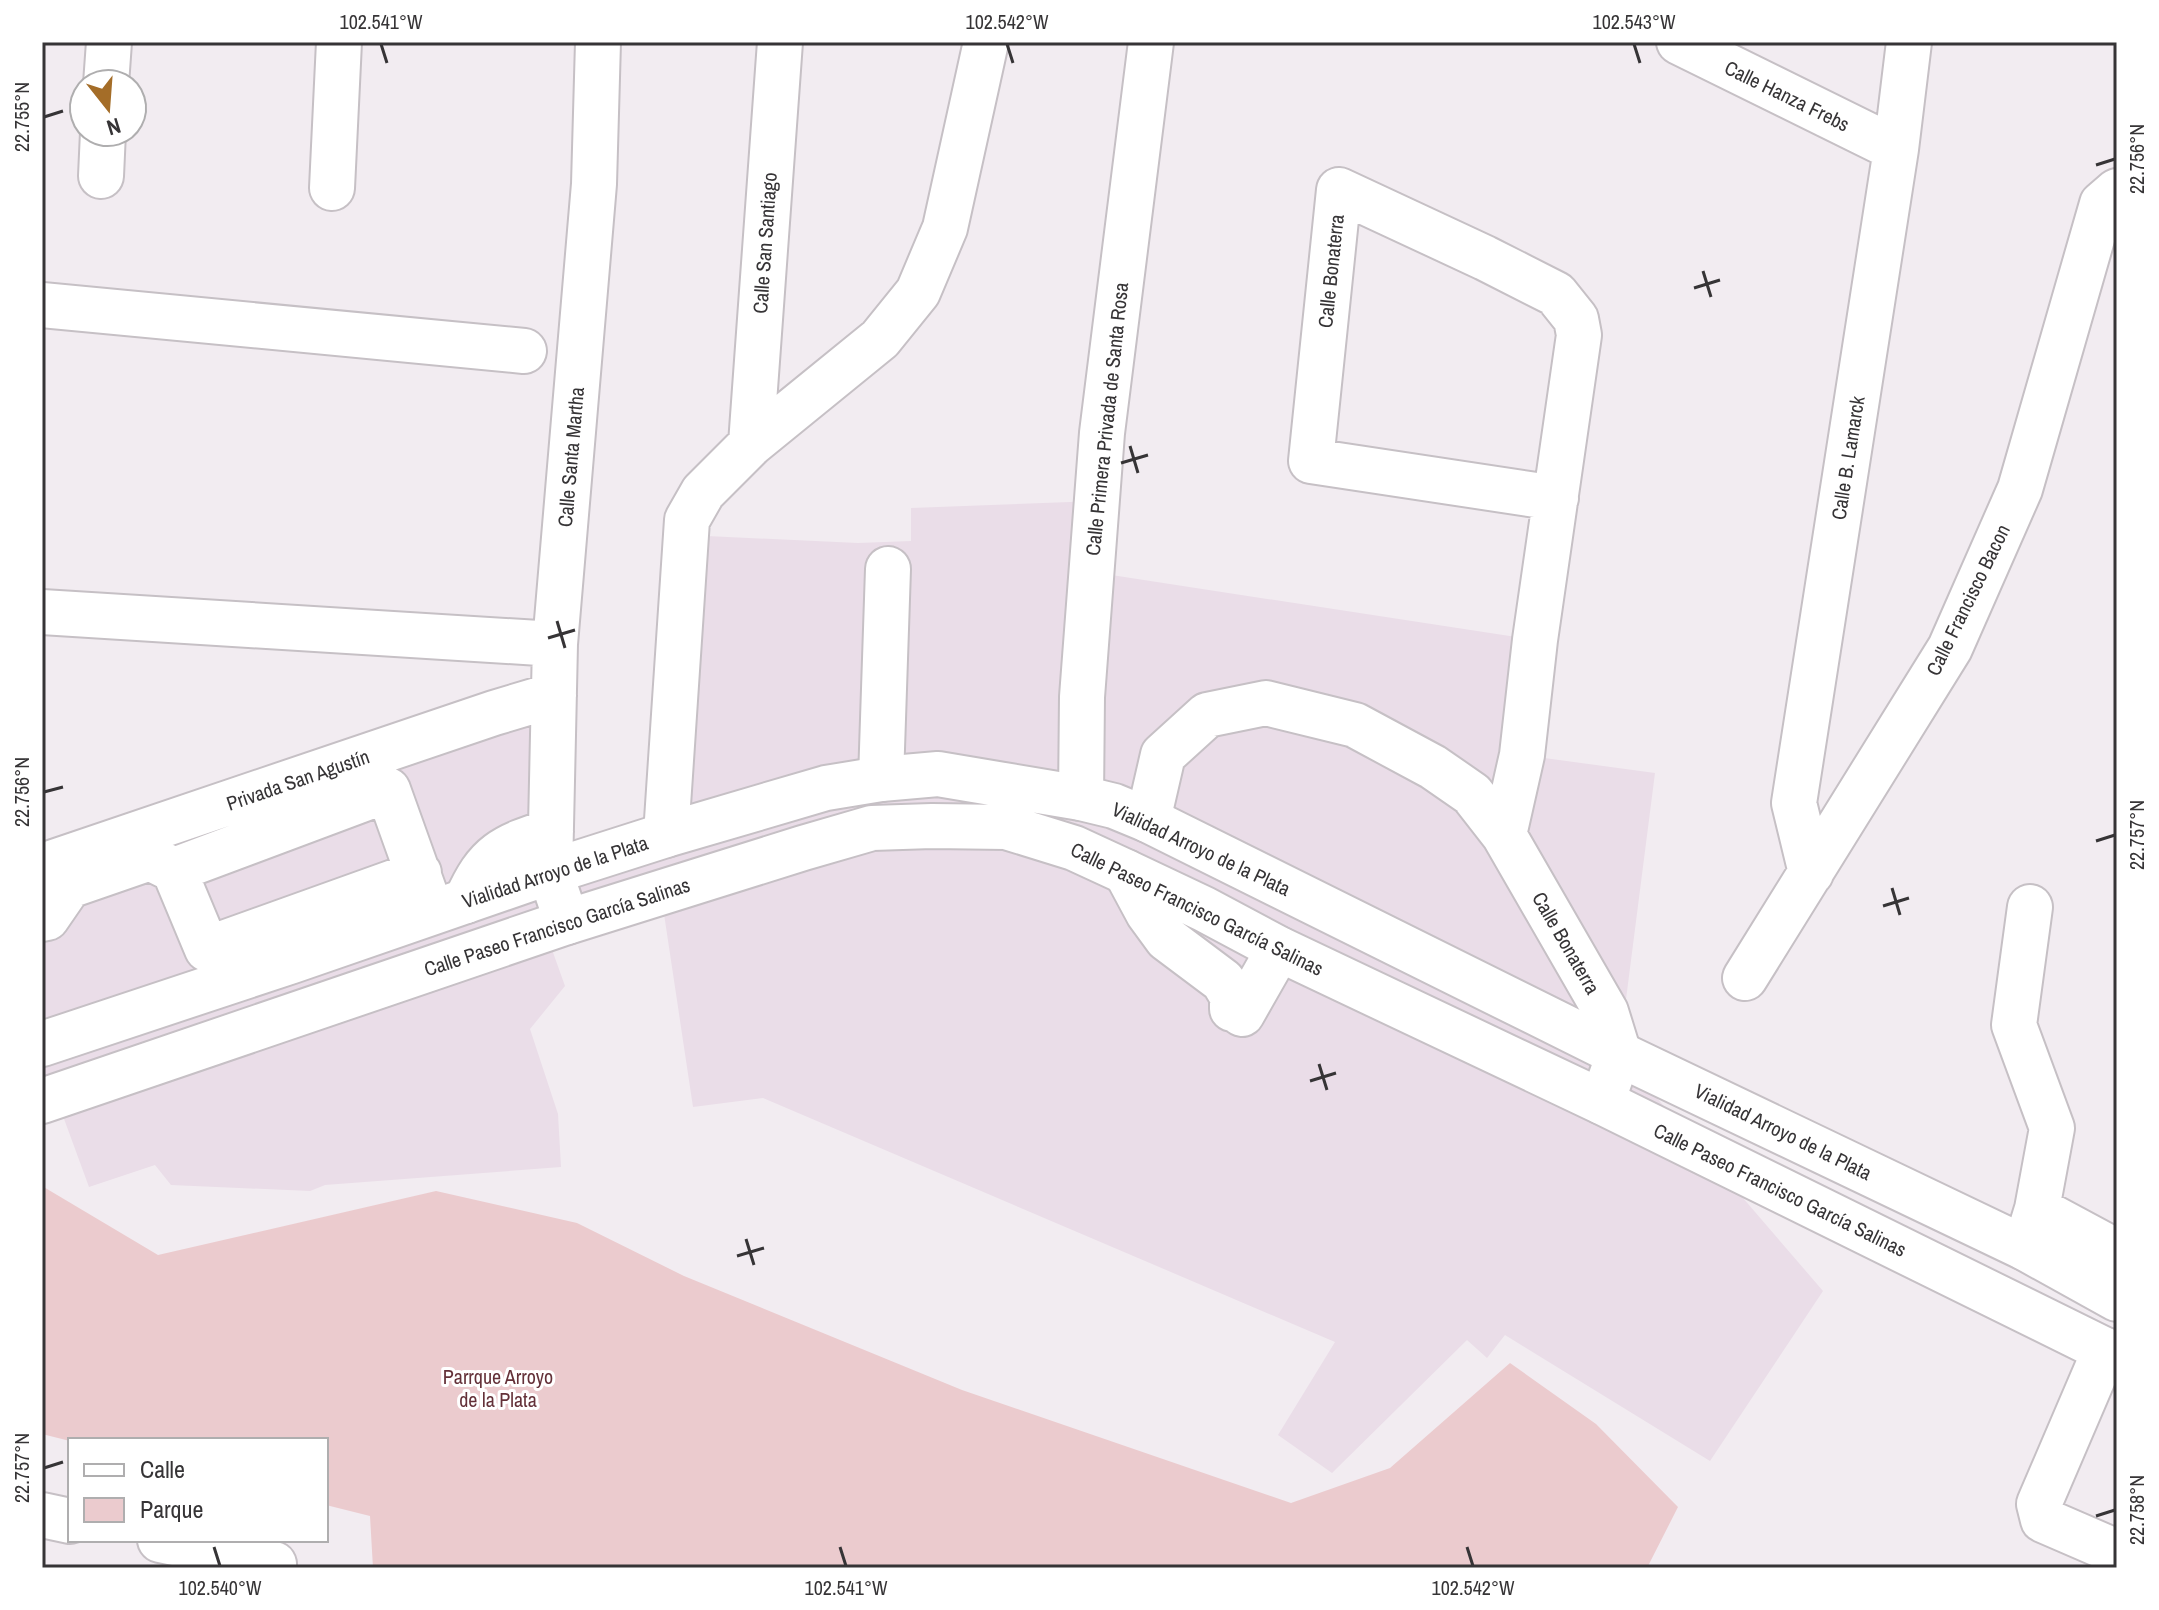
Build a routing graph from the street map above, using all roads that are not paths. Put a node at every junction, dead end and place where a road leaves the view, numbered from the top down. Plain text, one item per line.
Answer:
1 (109, 42) edge
2 (339, 42) edge
3 (598, 42) edge
4 (780, 42) edge
5 (986, 42) edge
6 (1151, 42) edge
7 (1679, 42) edge
8 (1909, 42) edge
9 (107, 68) edge
10 (102, 148) edge
11 (1896, 149) junction
12 (101, 176) dead end
13 (332, 188) dead end
14 (2117, 191) edge
15 (42, 305) edge
16 (524, 351) dead end
17 (751, 444) junction
18 (1556, 498) junction
19 (888, 569) dead end
20 (42, 612) edge
21 (555, 644) junction
22 (554, 695) junction
23 (881, 779) junction
24 (1081, 798) junction
25 (1148, 820) junction
26 (666, 835) junction
27 (1504, 835) junction
28 (551, 851) junction
29 (42, 866) edge
30 (174, 870) junction
31 (1126, 872) junction
32 (1811, 873) junction
33 (439, 896) junction
34 (2030, 907) dead end
35 (42, 919) edge
36 (567, 922) junction
37 (284, 942) junction
38 (1279, 949) junction
39 (1745, 978) dead end
40 (310, 1010) junction
41 (42, 1044) edge
42 (1619, 1054) junction
43 (42, 1101) edge
44 (1602, 1102) junction
45 (2031, 1229) junction
46 (2117, 1252) edge
47 (2117, 1299) edge
48 (2111, 1353) edge
49 (42, 1515) edge
50 (68, 1521) edge
51 (170, 1542) edge
52 (2117, 1552) edge
53 (272, 1568) edge

1 - 9 street
2 - 13 street
3 - 21 street, Calle Santa Martha
4 - 17 street, Calle San Santiago
5 - 17 street
6 - 24 street, Calle Primera Privada de Santa Rosa
7 - 11 street, Calle Hanza Frebs
8 - 11 street, Calle B. Lamarck
10 - 12 street
11 - 32 street, Calle B. Lamarck
14 - 32 street, Calle Francisco Bacon
15 - 16 street
17 - 26 street
18 - 18 street, Calle Bonaterra
18 - 27 street, Calle Bonaterra
19 - 23 street
20 - 21 street
21 - 22 street, Calle Santa Martha
22 - 28 street, Calle Santa Martha
22 - 29 street, Privada San Agustín
23 - 24 street, Vialidad Arroyo de la Plata
23 - 26 street, Vialidad Arroyo de la Plata
24 - 25 street, Vialidad Arroyo de la Plata
25 - 27 street, Calle Bonaterra
25 - 42 street, Vialidad Arroyo de la Plata
26 - 28 street, Vialidad Arroyo de la Plata
27 - 42 street, Calle Bonaterra
28 - 33 street, Vialidad Arroyo de la Plata
28 - 36 street
30 - 33 street
30 - 35 street
30 - 37 street
31 - 36 street, Calle Paseo Francisco García Salinas
31 - 38 street, Calle Paseo Francisco García Salinas
31 - 38 street
32 - 39 street, Calle Francisco Bacon
33 - 37 street, Vialidad Arroyo de la Plata
34 - 45 street
36 - 40 street, Calle Paseo Francisco García Salinas
37 - 40 street
37 - 41 street, Vialidad Arroyo de la Plata
38 - 44 street, Calle Paseo Francisco García Salinas
40 - 43 street, Calle Paseo Francisco García Salinas
42 - 44 street
42 - 45 street, Vialidad Arroyo de la Plata
44 - 48 street, Calle Paseo Francisco García Salinas
45 - 46 street
45 - 47 street, Vialidad Arroyo de la Plata
48 - 52 street
49 - 50 street
51 - 53 street

